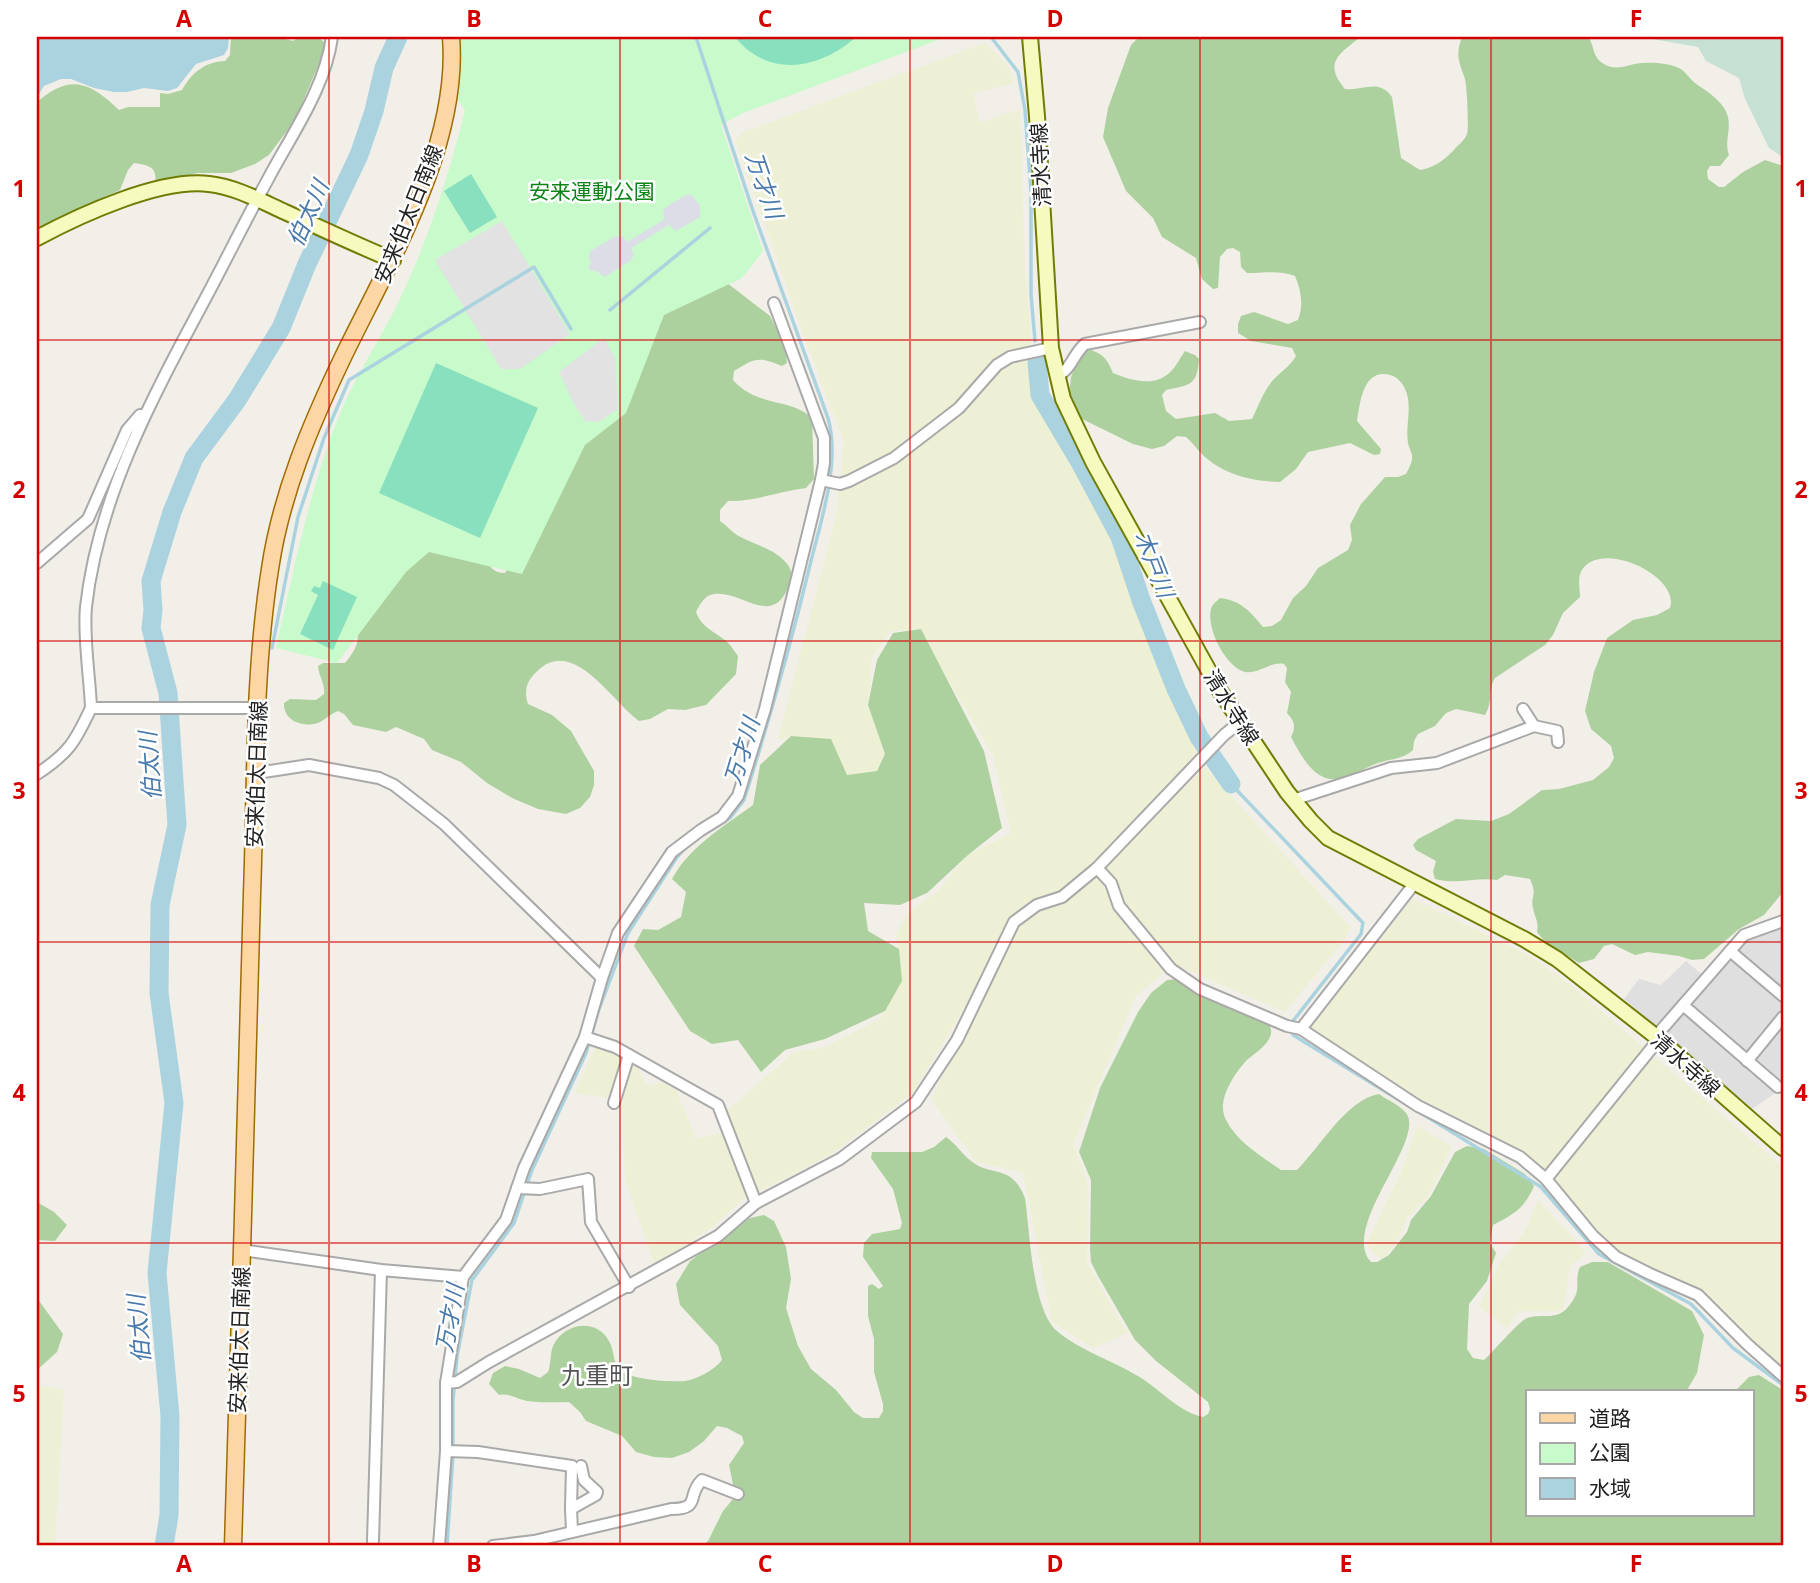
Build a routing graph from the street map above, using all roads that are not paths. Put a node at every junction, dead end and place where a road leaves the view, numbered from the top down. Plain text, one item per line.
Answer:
1 (331, 37) edge
2 (451, 37) edge
3 (1030, 37) edge
4 (261, 201) junction
5 (37, 238) edge
6 (393, 260) junction
7 (774, 303) dead end
8 (1200, 322) dead end
9 (1051, 348) junction
10 (1056, 376) junction
11 (151, 402) junction
12 (821, 480) junction
13 (37, 563) edge
14 (96, 708) junction
15 (248, 708) junction
16 (1523, 709) dead end
17 (1561, 719) dead end
18 (1240, 722) junction
19 (1534, 726) junction
20 (257, 773) junction
21 (37, 774) edge
22 (1293, 800) junction
23 (1097, 868) junction
24 (1414, 884) junction
25 (1783, 921) edge
26 (1730, 951) junction
27 (602, 978) junction
28 (1783, 996) edge
29 (1682, 1005) junction
30 (1783, 1017) edge
31 (1301, 1029) junction
32 (586, 1037) junction
33 (1657, 1037) junction
34 (629, 1055) junction
35 (1747, 1061) junction
36 (1778, 1087) dead end
37 (614, 1103) dead end
38 (1783, 1148) edge
39 (1546, 1179) junction
40 (524, 1188) junction
41 (757, 1203) junction
42 (242, 1250) junction
43 (382, 1270) junction
44 (463, 1277) junction
45 (629, 1287) junction
46 (1783, 1376) edge
47 (451, 1383) junction
48 (452, 1451) junction
49 (581, 1466) dead end
50 (738, 1494) dead end
51 (571, 1509) junction
52 (572, 1531) junction
53 (373, 1541) dead end
54 (233, 1546) edge
55 (439, 1546) edge
56 (493, 1546) edge

1 - 4 street
2 - 6 main road, 安来伯太日南線
3 - 9 main road, 清水寺線
4 - 5 main road
4 - 6 main road
4 - 11 street
6 - 15 main road, 安来伯太日南線
7 - 12 street
8 - 10 street
9 - 10 main road, 清水寺線
9 - 12 street
10 - 18 main road, 清水寺線
11 - 13 street
11 - 14 street
12 - 27 street
14 - 15 street
14 - 21 street
15 - 20 main road, 安来伯太日南線
16 - 19 street
17 - 19 street
18 - 22 main road, 清水寺線
18 - 23 street
19 - 22 street
20 - 27 street
20 - 42 main road, 安来伯太日南線
22 - 24 main road, 清水寺線
23 - 31 street
23 - 41 street
24 - 31 street
24 - 33 main road, 清水寺線
25 - 26 street
26 - 28 street
26 - 29 street
27 - 32 street
29 - 33 street
29 - 35 street
30 - 35 street
31 - 39 street
32 - 34 street
32 - 40 street
33 - 38 main road, 清水寺線
33 - 39 street
34 - 37 street
34 - 41 street
35 - 36 street
39 - 46 street
40 - 44 street
40 - 45 street
41 - 45 street
42 - 43 street
42 - 54 main road, 安来伯太日南線
43 - 44 street
43 - 53 street
44 - 47 street
45 - 47 street
47 - 48 street
48 - 51 street
48 - 55 street
49 - 51 street
50 - 52 street
51 - 52 street
52 - 56 street

